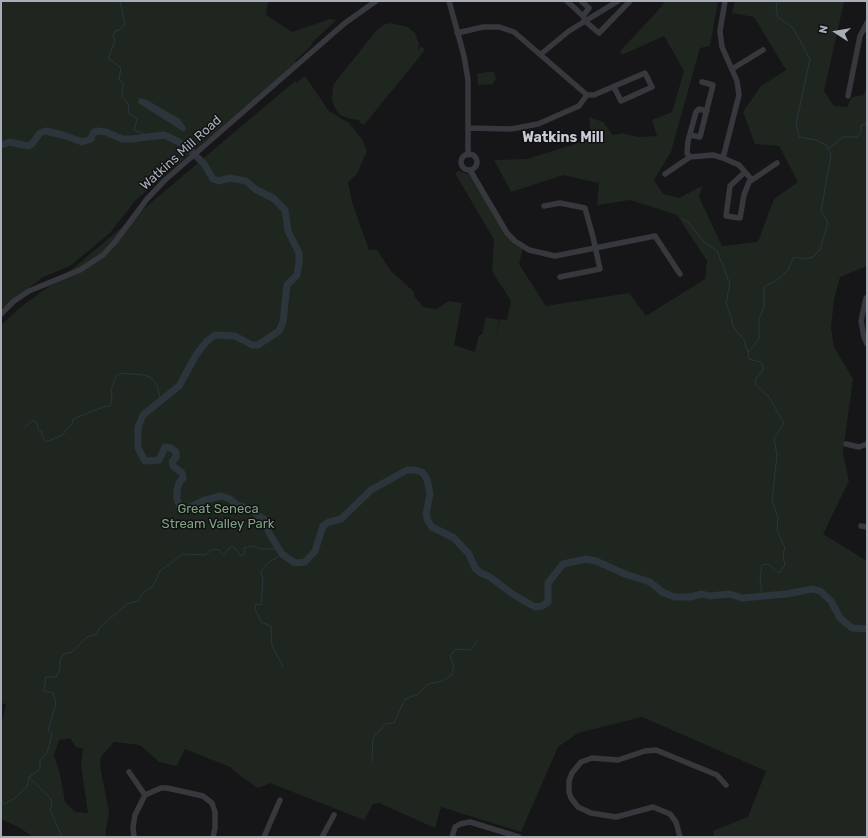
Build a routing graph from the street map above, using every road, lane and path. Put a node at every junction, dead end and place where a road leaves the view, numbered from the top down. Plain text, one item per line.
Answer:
1 (376, 1) edge
2 (449, 1) edge
3 (567, 1) edge
4 (581, 1) edge
5 (618, 1) edge
6 (630, 1) edge
7 (725, 1) edge
8 (584, 18) junction
9 (867, 23) edge
10 (457, 33) junction
11 (763, 50) dead end
12 (541, 54) junction
13 (732, 69) junction
14 (702, 82) dead end
15 (614, 87) junction
16 (587, 95) junction
17 (848, 96) dead end
18 (707, 111) junction
19 (469, 128) junction
20 (690, 134) junction
21 (468, 155) junction
22 (690, 157) junction
23 (722, 158) junction
24 (777, 163) dead end
25 (470, 170) junction
26 (745, 172) junction
27 (665, 174) dead end
28 (752, 180) junction
29 (544, 206) dead end
30 (595, 248) junction
31 (680, 274) dead end
32 (560, 277) dead end
33 (866, 298) dead end
34 (1, 314) edge
35 (867, 344) edge
36 (846, 444) dead end
37 (867, 444) edge
38 (861, 526) dead end
39 (867, 527) edge
40 (130, 772) dead end
41 (726, 785) dead end
42 (145, 795) junction
43 (280, 800) dead end
44 (334, 815) dead end
45 (134, 837) edge
46 (213, 837) edge
47 (264, 837) edge
48 (322, 837) edge
49 (452, 837) edge
50 (519, 837) edge
51 (680, 837) edge

1 - 34 street, Watkins Mill Road
2 - 10 street
3 - 8 street
4 - 8 street
5 - 8 street
6 - 8 street
7 - 13 street
8 - 12 street
9 - 17 street
10 - 12 street
10 - 19 street
11 - 13 street
12 - 16 street
13 - 23 street
14 - 18 street
15 - 15 street
15 - 16 street
16 - 19 street
18 - 20 street
18 - 20 street
19 - 21 street
20 - 22 street
21 - 25 street
21 - 25 street
22 - 23 street
22 - 27 street
23 - 26 street
24 - 28 street
25 - 30 street
26 - 28 street
26 - 28 street
29 - 30 street
30 - 31 street
30 - 32 street
33 - 35 street
36 - 37 street
38 - 39 street
40 - 42 street
41 - 51 street
42 - 45 street
42 - 46 street
43 - 47 street
44 - 48 street
49 - 50 street

